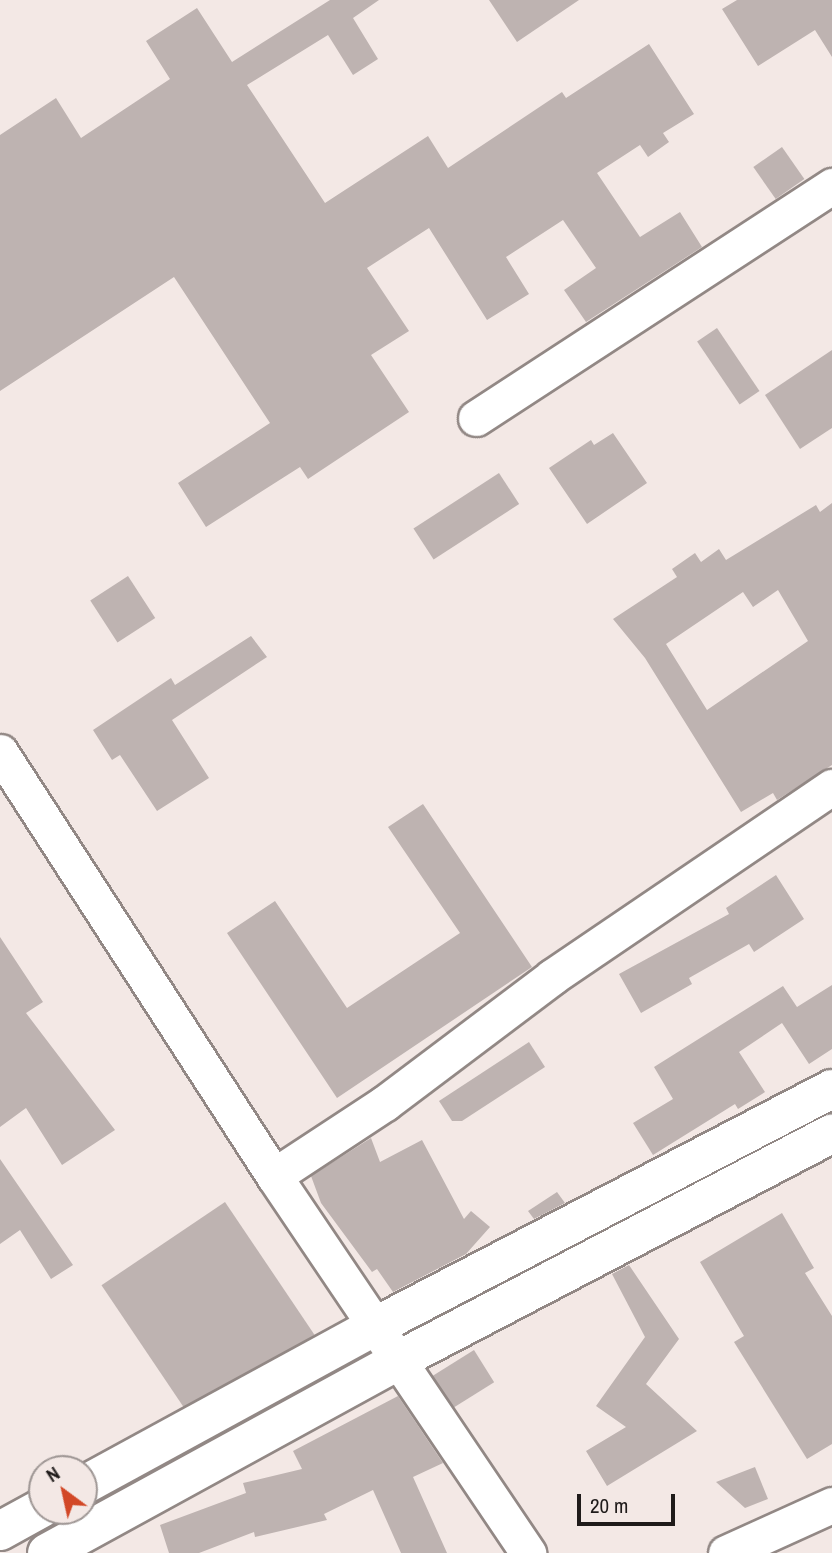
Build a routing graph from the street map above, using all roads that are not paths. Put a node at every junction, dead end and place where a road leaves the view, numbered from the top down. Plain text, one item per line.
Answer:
1 (832, 186) edge
2 (476, 418) dead end
3 (0, 752) edge
4 (832, 787) edge
5 (832, 1089) edge
6 (832, 1134) edge
7 (274, 1175) junction
8 (374, 1327) junction
9 (397, 1361) junction
10 (98, 1477) edge
11 (832, 1505) edge
12 (28, 1516) edge
13 (0, 1531) edge
14 (47, 1553) edge
15 (528, 1553) edge
16 (726, 1553) edge

1 - 2 street
3 - 7 street
4 - 7 street
5 - 8 street
6 - 9 street
7 - 8 street
8 - 9 street
8 - 10 street
9 - 14 street
9 - 15 street
11 - 16 street
12 - 13 street

